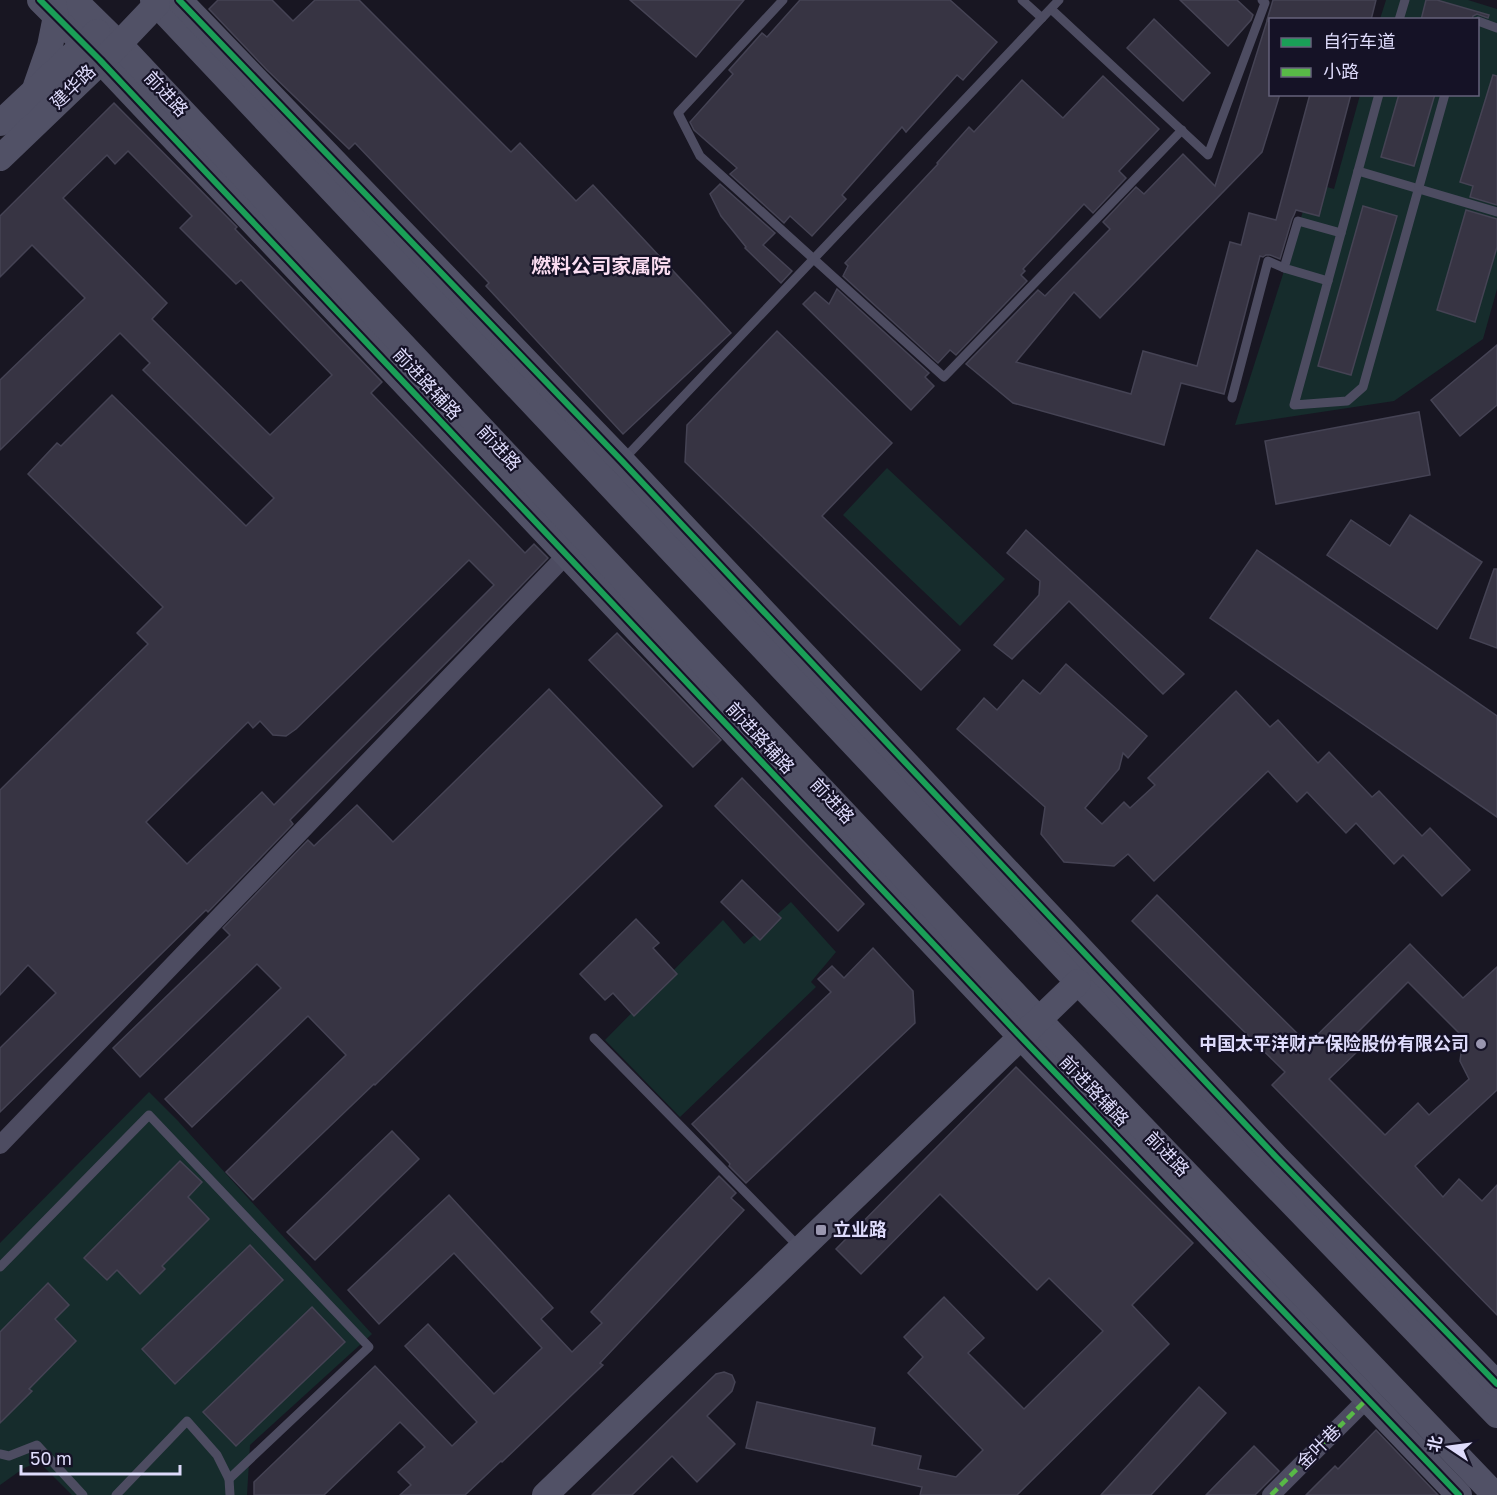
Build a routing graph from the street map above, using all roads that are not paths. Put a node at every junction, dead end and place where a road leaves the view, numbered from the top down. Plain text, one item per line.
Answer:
1 (783, 0) edge
2 (1022, 0) edge
3 (1059, 0) edge
4 (1262, 0) edge
5 (1405, 0) edge
6 (162, 1) edge
7 (56, 4) edge
8 (1051, 9) junction
9 (1042, 18) junction
10 (1400, 18) edge
11 (1479, 21) edge
12 (1497, 28) edge
13 (101, 44) junction
14 (35, 90) junction
15 (1378, 96) edge
16 (1444, 96) edge
17 (136, 99) junction
18 (58, 102) junction
19 (0, 123) edge
20 (193, 123) junction
21 (1182, 130) junction
22 (0, 158) edge
23 (1358, 171) junction
24 (1418, 189) junction
25 (1497, 212) edge
26 (1341, 233) junction
27 (814, 259) junction
28 (1284, 268) junction
29 (1328, 280) junction
30 (1232, 398) dead end
31 (613, 470) junction
32 (575, 545) junction
33 (1078, 982) junction
34 (1031, 1029) junction
35 (594, 1038) dead end
36 (0, 1146) edge
37 (801, 1250) junction
38 (0, 1267) edge
39 (1493, 1392) edge
40 (1367, 1399) junction
41 (0, 1454) edge
42 (229, 1479) junction
43 (82, 1495) edge
44 (116, 1495) edge
45 (230, 1495) edge
46 (545, 1495) edge
47 (1271, 1495) edge
48 (1459, 1495) edge
49 (1495, 1495) edge

1 - 27 lane
2 - 9 lane
3 - 8 lane
4 - 21 lane
5 - 10 lane
6 - 13 main road, 建华路
6 - 31 main road
7 - 13 main road, 前进路
7 - 14 main road
8 - 9 lane
8 - 21 lane
9 - 27 lane
11 - 12 lane
13 - 14 main road, 建华路
13 - 17 main road, 前进路辅路
13 - 18 main road, 建华路
13 - 20 main road, 前进路
14 - 19 main road, 建华路
15 - 23 lane
16 - 24 lane
17 - 18 main road
17 - 20 main road
17 - 32 main road, 前进路辅路
18 - 22 main road, 建华路
20 - 32 main road, 前进路
21 - 27 lane
23 - 24 lane
23 - 26 lane
24 - 25 lane
24 - 29 lane
26 - 28 lane
26 - 29 lane
27 - 31 lane
28 - 29 lane
28 - 30 lane
31 - 33 main road
31 - 39 main road
32 - 34 main road, 前进路
32 - 36 street
33 - 34 main road
33 - 39 main road
34 - 37 main road
34 - 40 main road, 前进路辅路
34 - 49 main road, 前进路
35 - 37 lane
37 - 46 main road
38 - 42 lane
40 - 47 street, 金叶巷
40 - 48 main road, 前进路辅路
41 - 43 lane
42 - 44 lane
42 - 45 lane

